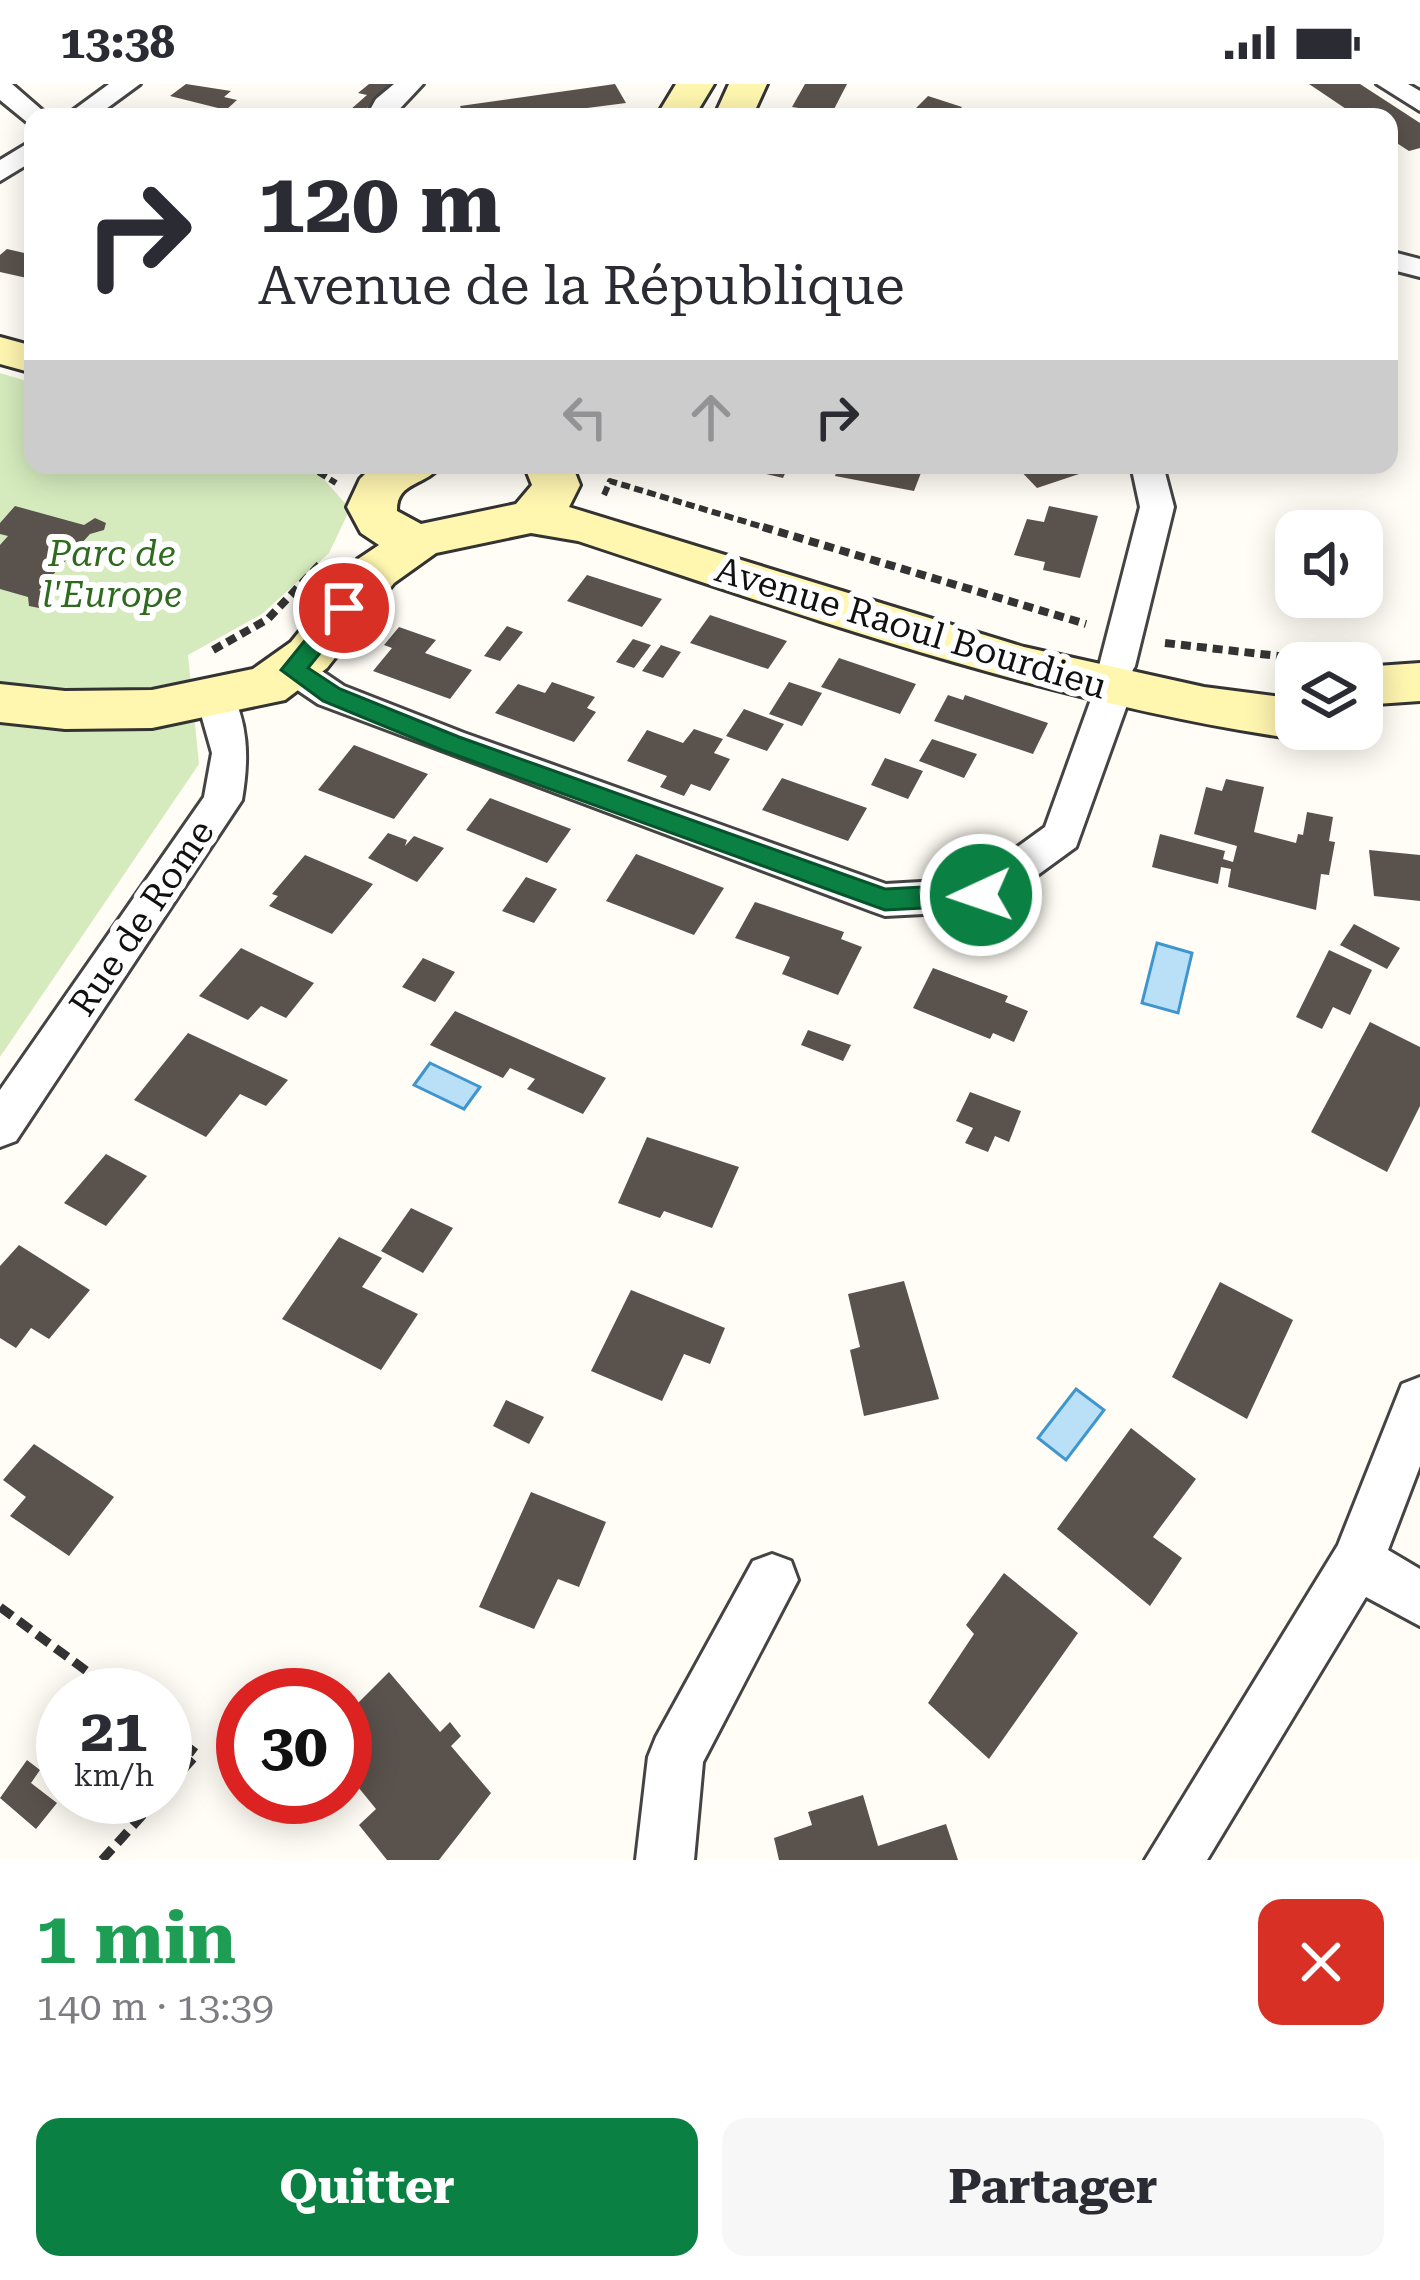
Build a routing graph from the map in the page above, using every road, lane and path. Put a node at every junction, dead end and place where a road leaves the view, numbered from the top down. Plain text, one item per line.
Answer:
1 (127, 84) edge
2 (410, 84) edge
3 (1390, 84) edge
4 (0, 87) edge
5 (1420, 103) edge
6 (27, 108) edge
7 (91, 108) edge
8 (384, 108) edge
9 (24, 155) edge
10 (0, 173) edge
11 (1149, 474) edge
12 (558, 493) edge
13 (395, 494) edge
14 (1275, 656) edge
15 (1119, 663) junction
16 (293, 670) junction
17 (1383, 675) edge
18 (1420, 682) edge
19 (1275, 686) edge
20 (214, 693) junction
21 (0, 703) edge
22 (1275, 717) edge
23 (1383, 721) edge
24 (1420, 721) edge
25 (0, 1127) edge
26 (1420, 1400) edge
27 (1357, 1562) junction
28 (772, 1580) dead end
29 (1420, 1598) edge
30 (0, 1607) edge
31 (82, 1668) edge
32 (135, 1824) edge
33 (102, 1860) edge
34 (665, 1860) edge
35 (1174, 1860) edge

1 - 7 street
2 - 8 street
3 - 5 street
4 - 6 street
9 - 10 street
11 - 15 street
12 - 13 street, Avenue Raoul Bourdieu
12 - 15 street, Avenue Raoul Bourdieu
12 - 15 path
12 - 15 street, Avenue Raoul Bourdieu
13 - 16 street
13 - 20 street
14 - 15 path
15 - 16 street
15 - 19 street, Avenue Raoul Bourdieu
15 - 22 street, Avenue Raoul Bourdieu
16 - 20 street
17 - 18 street
20 - 21 street
20 - 25 street, Rue de Rome
23 - 24 street
26 - 27 street
27 - 29 street
27 - 35 street
28 - 34 street
30 - 31 path
32 - 33 path

